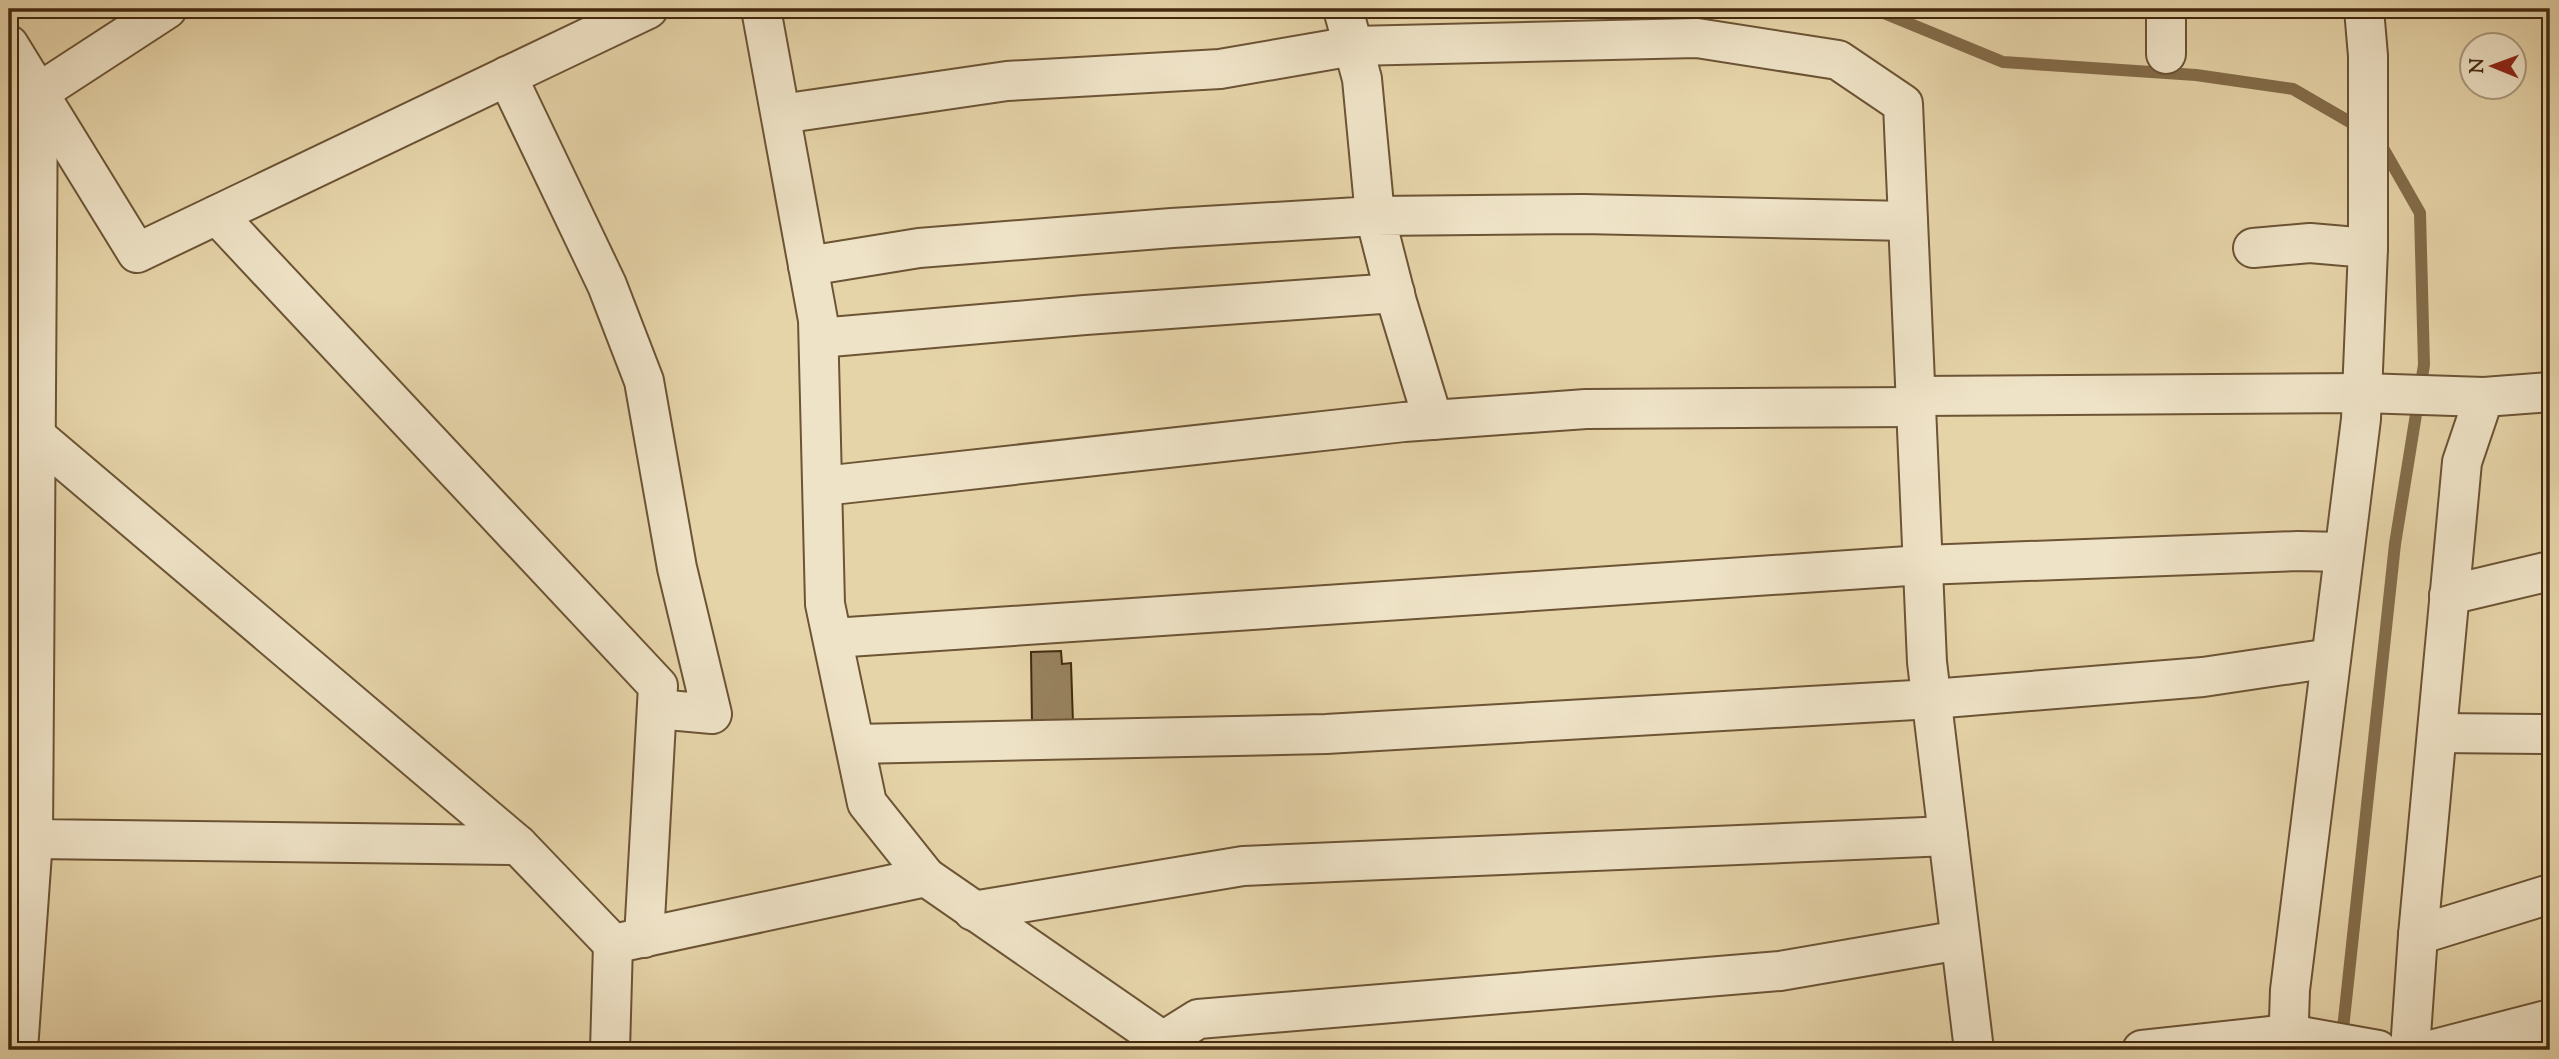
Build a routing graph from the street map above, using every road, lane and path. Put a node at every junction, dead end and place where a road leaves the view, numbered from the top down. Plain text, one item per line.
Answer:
1 (167, 9) edge
2 (648, 9) edge
3 (761, 9) edge
4 (1343, 9) edge
5 (2166, 9) edge
6 (2364, 9) edge
7 (9, 45) edge
8 (1353, 46) junction
9 (2166, 54) dead end
10 (507, 76) junction
11 (38, 93) junction
12 (781, 114) junction
13 (23, 207) edge
14 (217, 215) junction
15 (1375, 216) junction
16 (1908, 221) junction
17 (2253, 248) dead end
18 (2368, 248) junction
19 (808, 266) junction
20 (1395, 293) junction
21 (819, 338) junction
22 (2550, 392) edge
23 (2362, 393) junction
24 (2484, 397) junction
25 (1916, 402) junction
26 (1433, 420) junction
27 (36, 436) junction
28 (823, 486) junction
29 (2344, 552) junction
30 (1923, 565) junction
31 (2550, 571) edge
32 (2449, 594) junction
33 (833, 638) junction
34 (2331, 659) junction
35 (1932, 699) junction
36 (657, 709) junction
37 (2437, 733) junction
38 (2550, 734) edge
39 (855, 744) junction
40 (1948, 836) junction
41 (33, 839) junction
42 (517, 845) junction
43 (926, 877) junction
44 (2550, 894) edge
45 (973, 911) junction
46 (2417, 935) junction
47 (1961, 940) junction
48 (628, 941) junction
49 (2550, 1018) edge
50 (2288, 1042) edge
51 (1165, 1047) edge
52 (18, 1050) edge
53 (610, 1050) edge
54 (1974, 1050) edge
55 (2142, 1050) edge
56 (2378, 1050) edge
57 (2410, 1050) edge
58 (2431, 1050) edge

1 - 11 street
2 - 10 street
3 - 12 street
4 - 8 street
5 - 9 street
6 - 18 street
7 - 11 street
8 - 12 street
8 - 15 street
8 - 16 street
10 - 14 street
10 - 36 street
11 - 13 street
11 - 14 street
12 - 19 street
13 - 27 street
14 - 36 street
15 - 16 street
15 - 19 street
15 - 20 street
16 - 25 street
17 - 18 street
18 - 23 street
19 - 21 street
20 - 21 street
20 - 26 street
21 - 28 street
22 - 24 street
23 - 24 street
23 - 25 street
23 - 29 street
24 - 32 street
25 - 26 street
25 - 30 street
26 - 28 street
27 - 41 street
27 - 42 street
28 - 33 street
29 - 30 street
29 - 34 street
30 - 33 street
30 - 35 street
31 - 32 street
32 - 37 street
33 - 39 street
34 - 35 street
34 - 50 street
35 - 39 street
35 - 40 street
36 - 48 street
37 - 38 street
37 - 46 street
39 - 43 street
40 - 45 street
40 - 47 street
41 - 42 street
41 - 52 street
42 - 48 street
43 - 45 street
43 - 48 street
44 - 46 street
45 - 51 street
46 - 57 street
47 - 51 street
47 - 54 street
48 - 53 street
49 - 58 street
50 - 55 street
50 - 56 street

